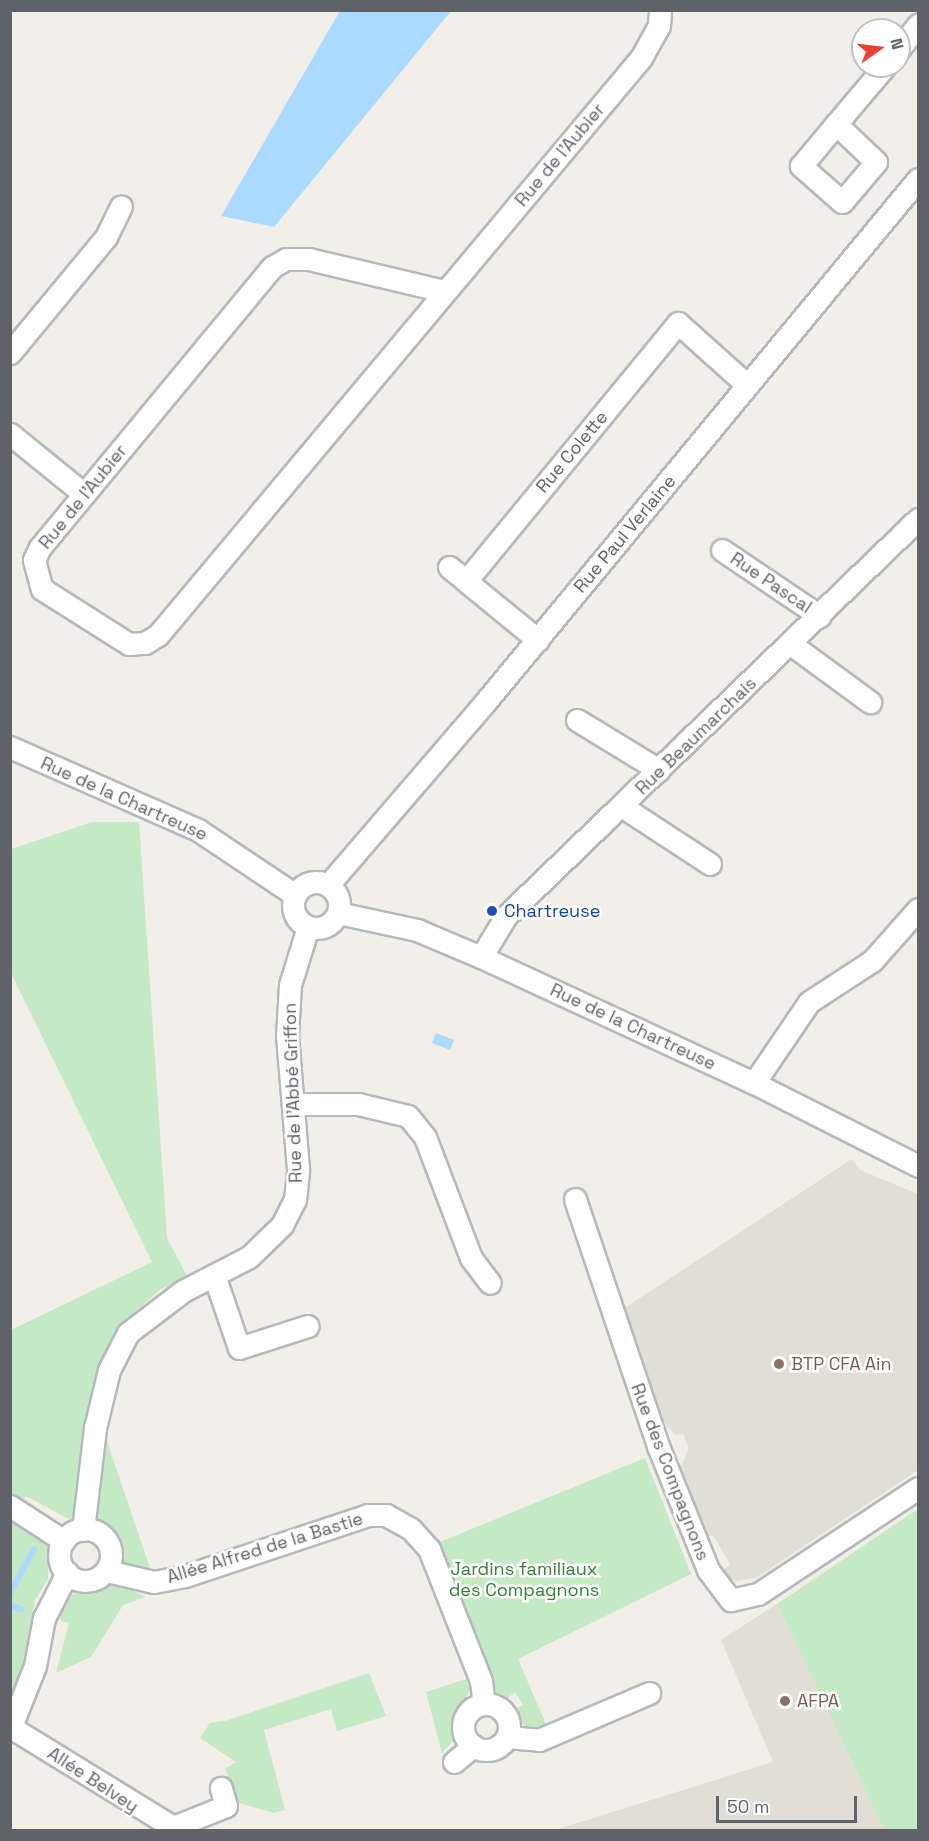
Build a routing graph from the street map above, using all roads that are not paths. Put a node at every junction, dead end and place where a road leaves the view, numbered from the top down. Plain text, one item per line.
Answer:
1 (660, 10) edge
2 (875, 78) edge
3 (836, 124) dead end
4 (918, 179) edge
5 (121, 206) dead end
6 (444, 291) junction
7 (10, 353) edge
8 (747, 385) junction
9 (14, 445) edge
10 (84, 494) junction
11 (918, 519) edge
12 (722, 550) dead end
13 (449, 567) dead end
14 (466, 581) junction
15 (820, 616) junction
16 (538, 640) junction
17 (792, 645) junction
18 (870, 702) dead end
19 (577, 720) dead end
20 (10, 747) edge
21 (659, 770) junction
22 (622, 807) junction
23 (710, 864) dead end
24 (328, 885) junction
25 (295, 895) junction
26 (918, 909) edge
27 (338, 913) junction
28 (308, 927) junction
29 (481, 957) junction
30 (754, 1083) junction
31 (293, 1104) junction
32 (918, 1166) edge
33 (575, 1198) dead end
34 (214, 1275) junction
35 (490, 1283) dead end
36 (308, 1326) dead end
37 (918, 1488) edge
38 (10, 1506) edge
39 (83, 1530) junction
40 (64, 1541) junction
41 (106, 1570) junction
42 (67, 1574) junction
43 (649, 1693) dead end
44 (484, 1704) junction
45 (11, 1728) edge
46 (507, 1737) junction
47 (473, 1746) junction
48 (454, 1762) dead end
49 (221, 1788) dead end

1 - 6 street, Rue de l'Aubier
2 - 3 street
4 - 8 street, Rue Paul Verlaine
5 - 7 street
6 - 10 street, Rue de l'Aubier
6 - 10 street, Rue de l'Aubier
8 - 14 street, Rue Colette
8 - 16 street, Rue Paul Verlaine
9 - 10 street
11 - 15 street, Rue Beaumarchais
12 - 15 street, Rue Pascal
13 - 14 street
14 - 16 street
15 - 17 street, Rue Beaumarchais
16 - 24 street, Rue Paul Verlaine
17 - 18 street
17 - 21 street, Rue Beaumarchais
19 - 21 street
20 - 25 street, Rue de la Chartreuse
21 - 22 street, Rue Beaumarchais
22 - 23 street
22 - 29 street, Rue Beaumarchais
24 - 25 street
24 - 27 street
25 - 28 street
26 - 30 street
27 - 28 street
27 - 29 street, Rue de la Chartreuse
28 - 31 street, Rue de l'Abbé Griffon
29 - 30 street, Rue de la Chartreuse
30 - 32 street, Rue de la Chartreuse
31 - 34 street, Rue de l'Abbé Griffon
31 - 35 street
33 - 37 street, Rue des Compagnons
34 - 36 street
34 - 39 street, Rue de l'Abbé Griffon
38 - 40 street
39 - 40 street
39 - 41 street
40 - 42 street
41 - 42 street
41 - 44 street, Allée Alfred de la Bastie
42 - 45 street
43 - 46 street
44 - 46 street
44 - 47 street
45 - 49 street, Allée Belvey
46 - 47 street
47 - 48 street

